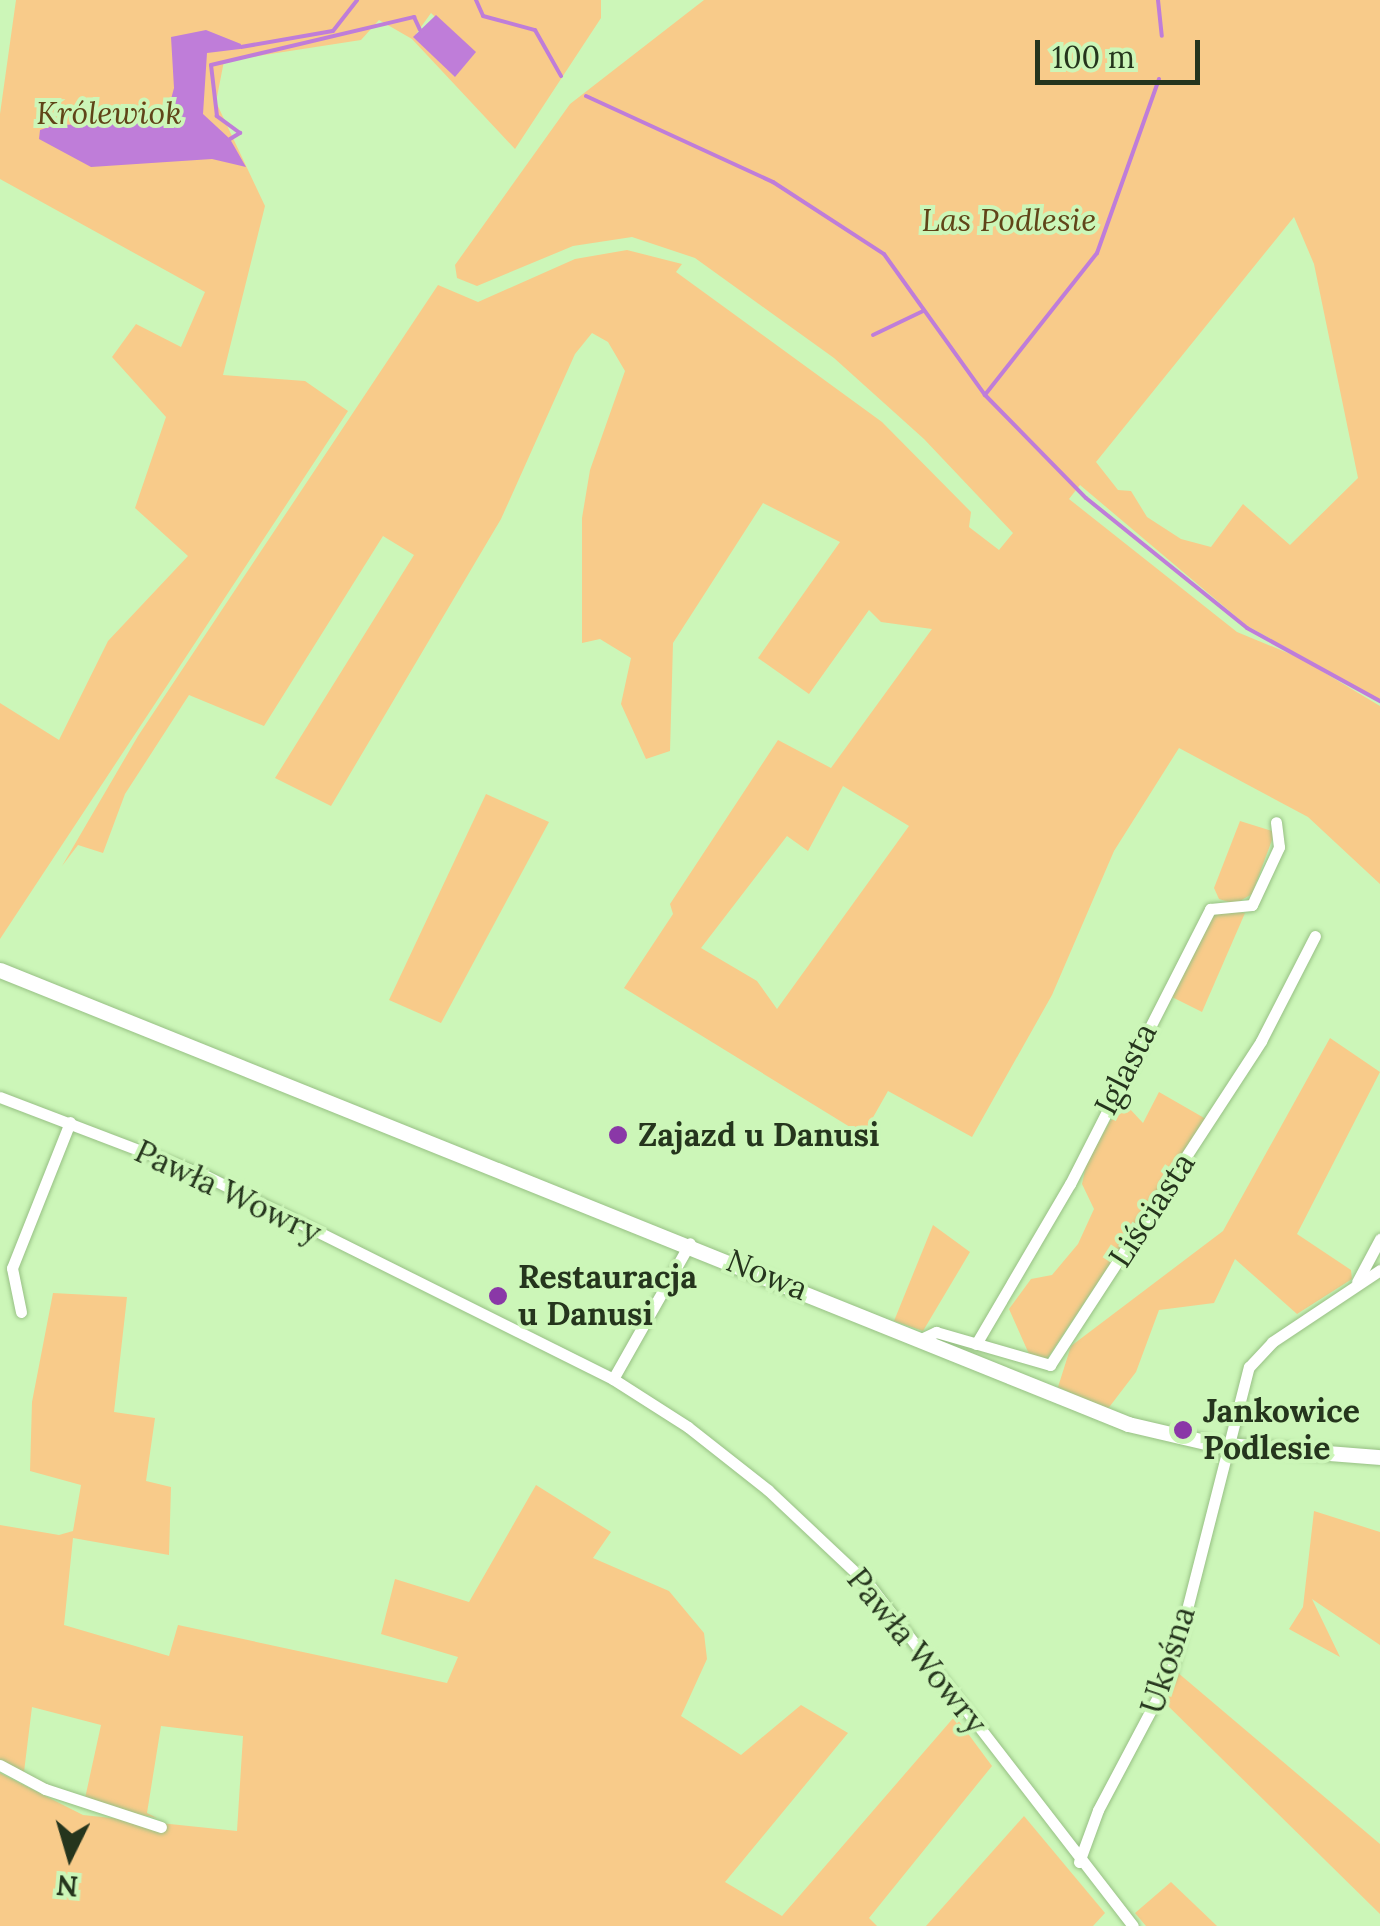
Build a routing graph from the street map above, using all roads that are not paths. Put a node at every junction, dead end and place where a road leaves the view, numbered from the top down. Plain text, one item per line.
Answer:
1 (1276, 822) dead end
2 (1316, 936) dead end
3 (0, 970) edge
4 (0, 1098) edge
5 (70, 1122) junction
6 (1380, 1239) edge
7 (690, 1244) junction
8 (1380, 1270) edge
9 (1357, 1282) junction
10 (21, 1312) dead end
11 (921, 1339) junction
12 (976, 1344) junction
13 (613, 1378) junction
14 (1228, 1446) junction
15 (1380, 1457) edge
16 (0, 1765) edge
17 (161, 1827) dead end
18 (1079, 1862) junction
19 (1133, 1926) edge

1 - 12 street, Iglasta
2 - 12 street, Liściasta
3 - 7 street, Nowa
4 - 5 street, Pawła Wowry
5 - 10 street
5 - 13 street, Pawła Wowry
6 - 9 street
7 - 11 street, Nowa
7 - 13 street
8 - 9 street, Ukośna
9 - 14 street, Ukośna
11 - 12 street, Liściasta
11 - 14 street, Nowa
13 - 18 street, Pawła Wowry
14 - 15 street, Nowa
14 - 18 street, Ukośna
16 - 17 street
18 - 19 street, Pawła Wowry

